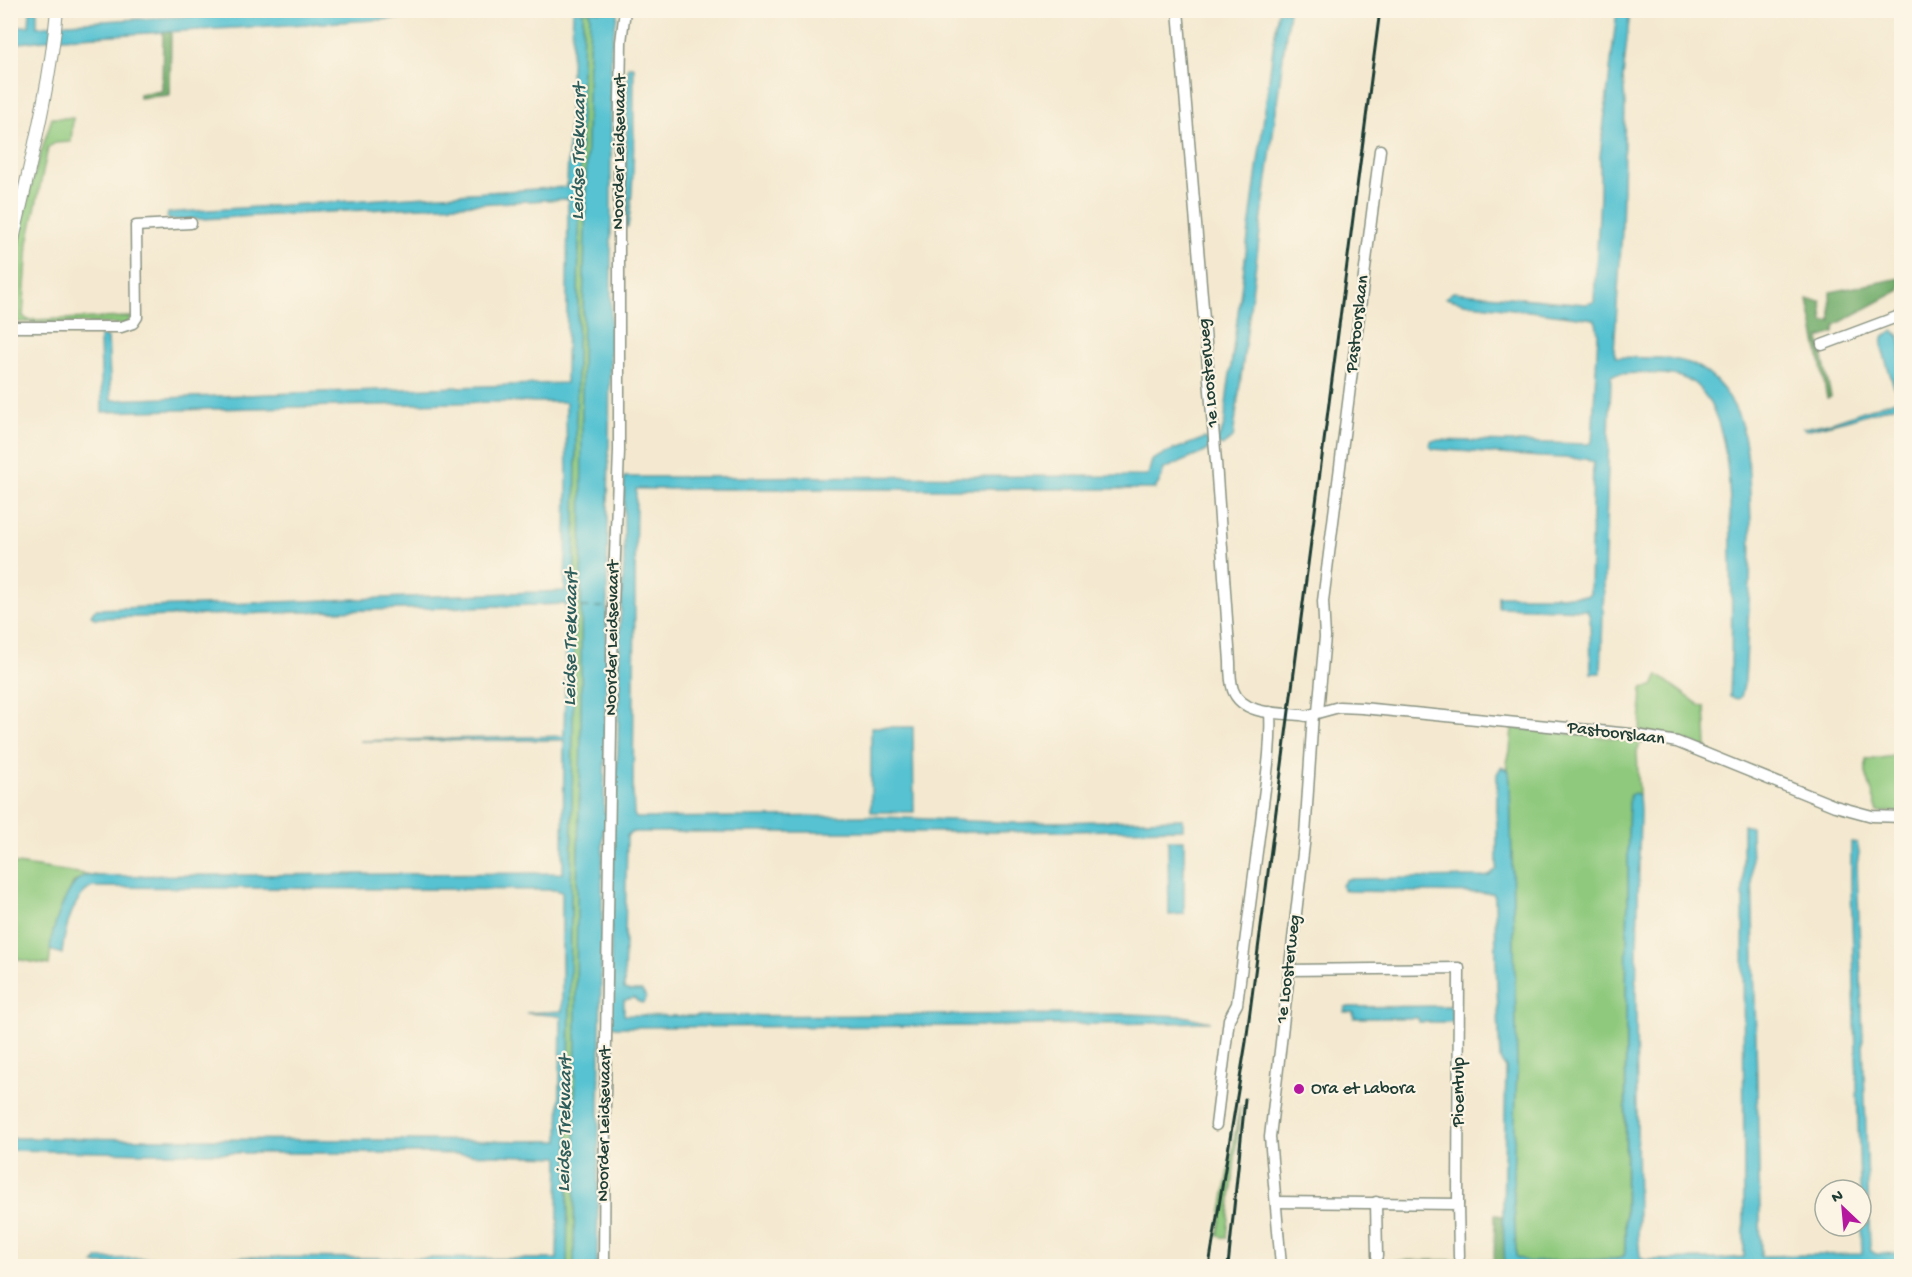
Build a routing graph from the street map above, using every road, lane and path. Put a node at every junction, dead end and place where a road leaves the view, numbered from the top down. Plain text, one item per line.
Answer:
1 (626, 10) edge
2 (1178, 10) edge
3 (56, 16) edge
4 (1380, 150) dead end
5 (191, 222) dead end
6 (10, 261) edge
7 (1902, 315) edge
8 (10, 327) edge
9 (1822, 345) dead end
10 (1270, 712) junction
11 (1316, 713) junction
12 (1902, 817) edge
13 (1290, 970) junction
14 (1216, 1125) dead end
15 (1276, 1202) junction
16 (1376, 1202) junction
17 (1458, 1204) junction
18 (1377, 1256) dead end
19 (1459, 1257) dead end
20 (604, 1266) edge
21 (1281, 1266) edge

1 - 20 street, Noorder Leidsevaart
2 - 10 street, 1e Loosterweg
3 - 6 main road
4 - 11 street, Pastoorslaan
5 - 8 street
7 - 9 street
10 - 11 street, 1e Loosterweg
10 - 14 street
11 - 12 street, Pastoorslaan
11 - 13 street, 1e Loosterweg
13 - 15 street, 1e Loosterweg
13 - 17 street, Pioentulp
15 - 16 street
15 - 21 street, 1e Loosterweg
16 - 17 street
16 - 18 street
17 - 19 street

